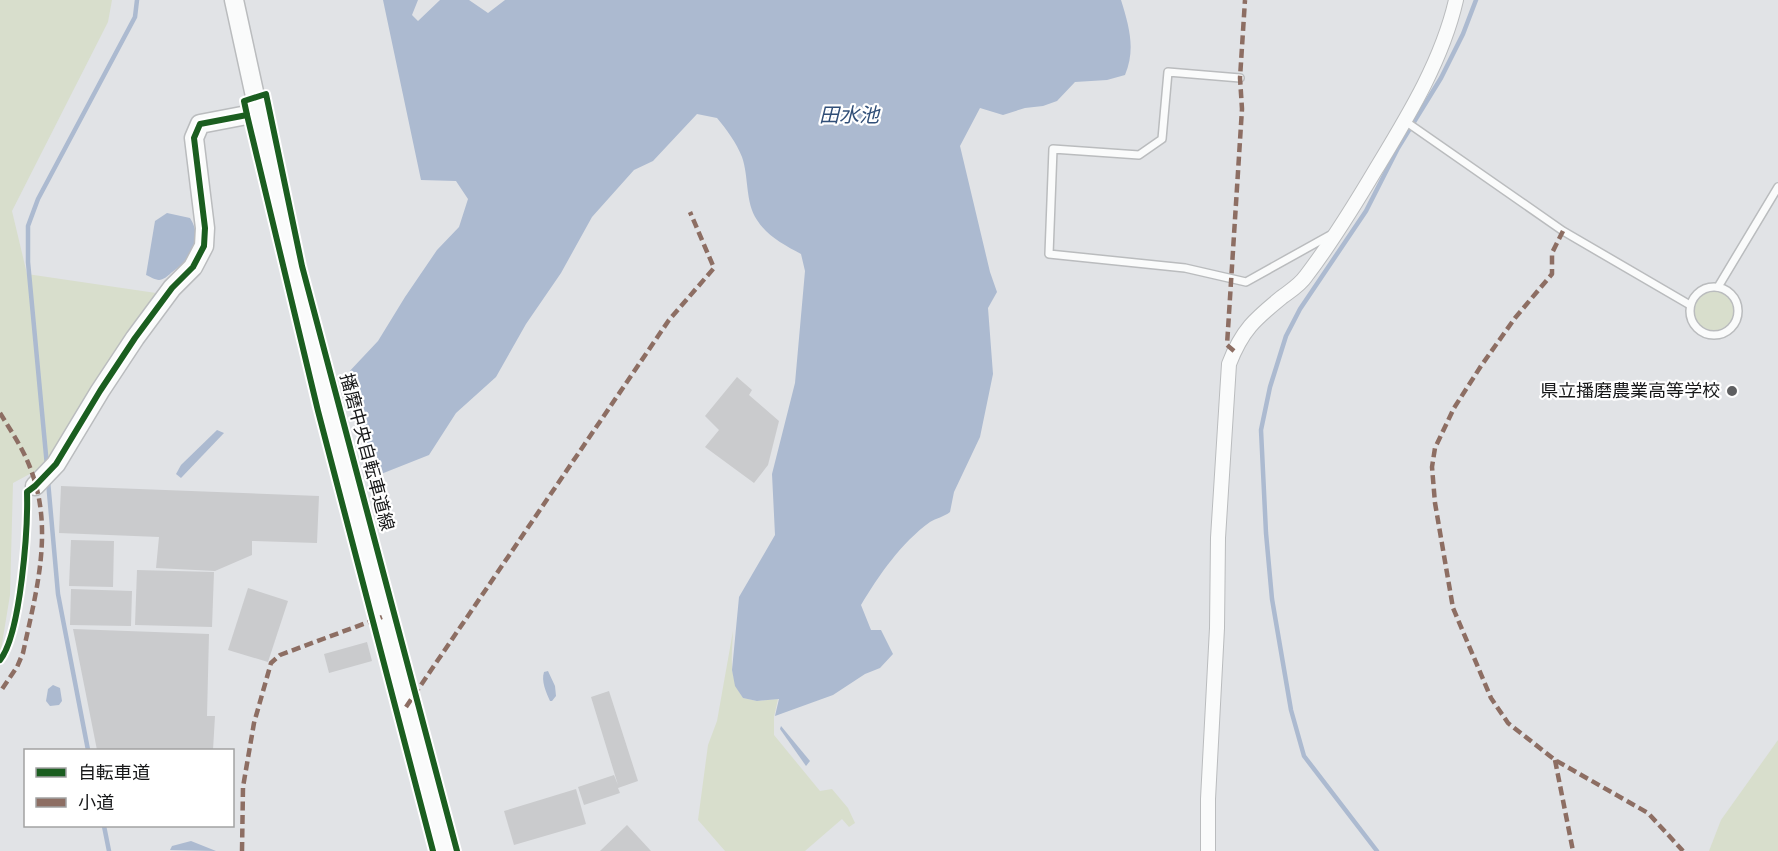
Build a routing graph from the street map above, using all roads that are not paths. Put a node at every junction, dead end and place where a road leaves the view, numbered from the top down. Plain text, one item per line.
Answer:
1 (234, 0) edge
2 (1456, 0) edge
3 (1240, 78) dead end
4 (247, 115) dead end
5 (1405, 121) junction
6 (1778, 187) edge
7 (1339, 230) junction
8 (1718, 287) junction
9 (1690, 305) junction
10 (35, 486) dead end
11 (444, 851) edge
12 (1208, 851) edge

1 - 11 main road
2 - 5 street
3 - 7 lane
4 - 10 main road
5 - 7 street
5 - 9 lane
6 - 8 lane
7 - 12 street
8 - 9 lane
8 - 9 lane

